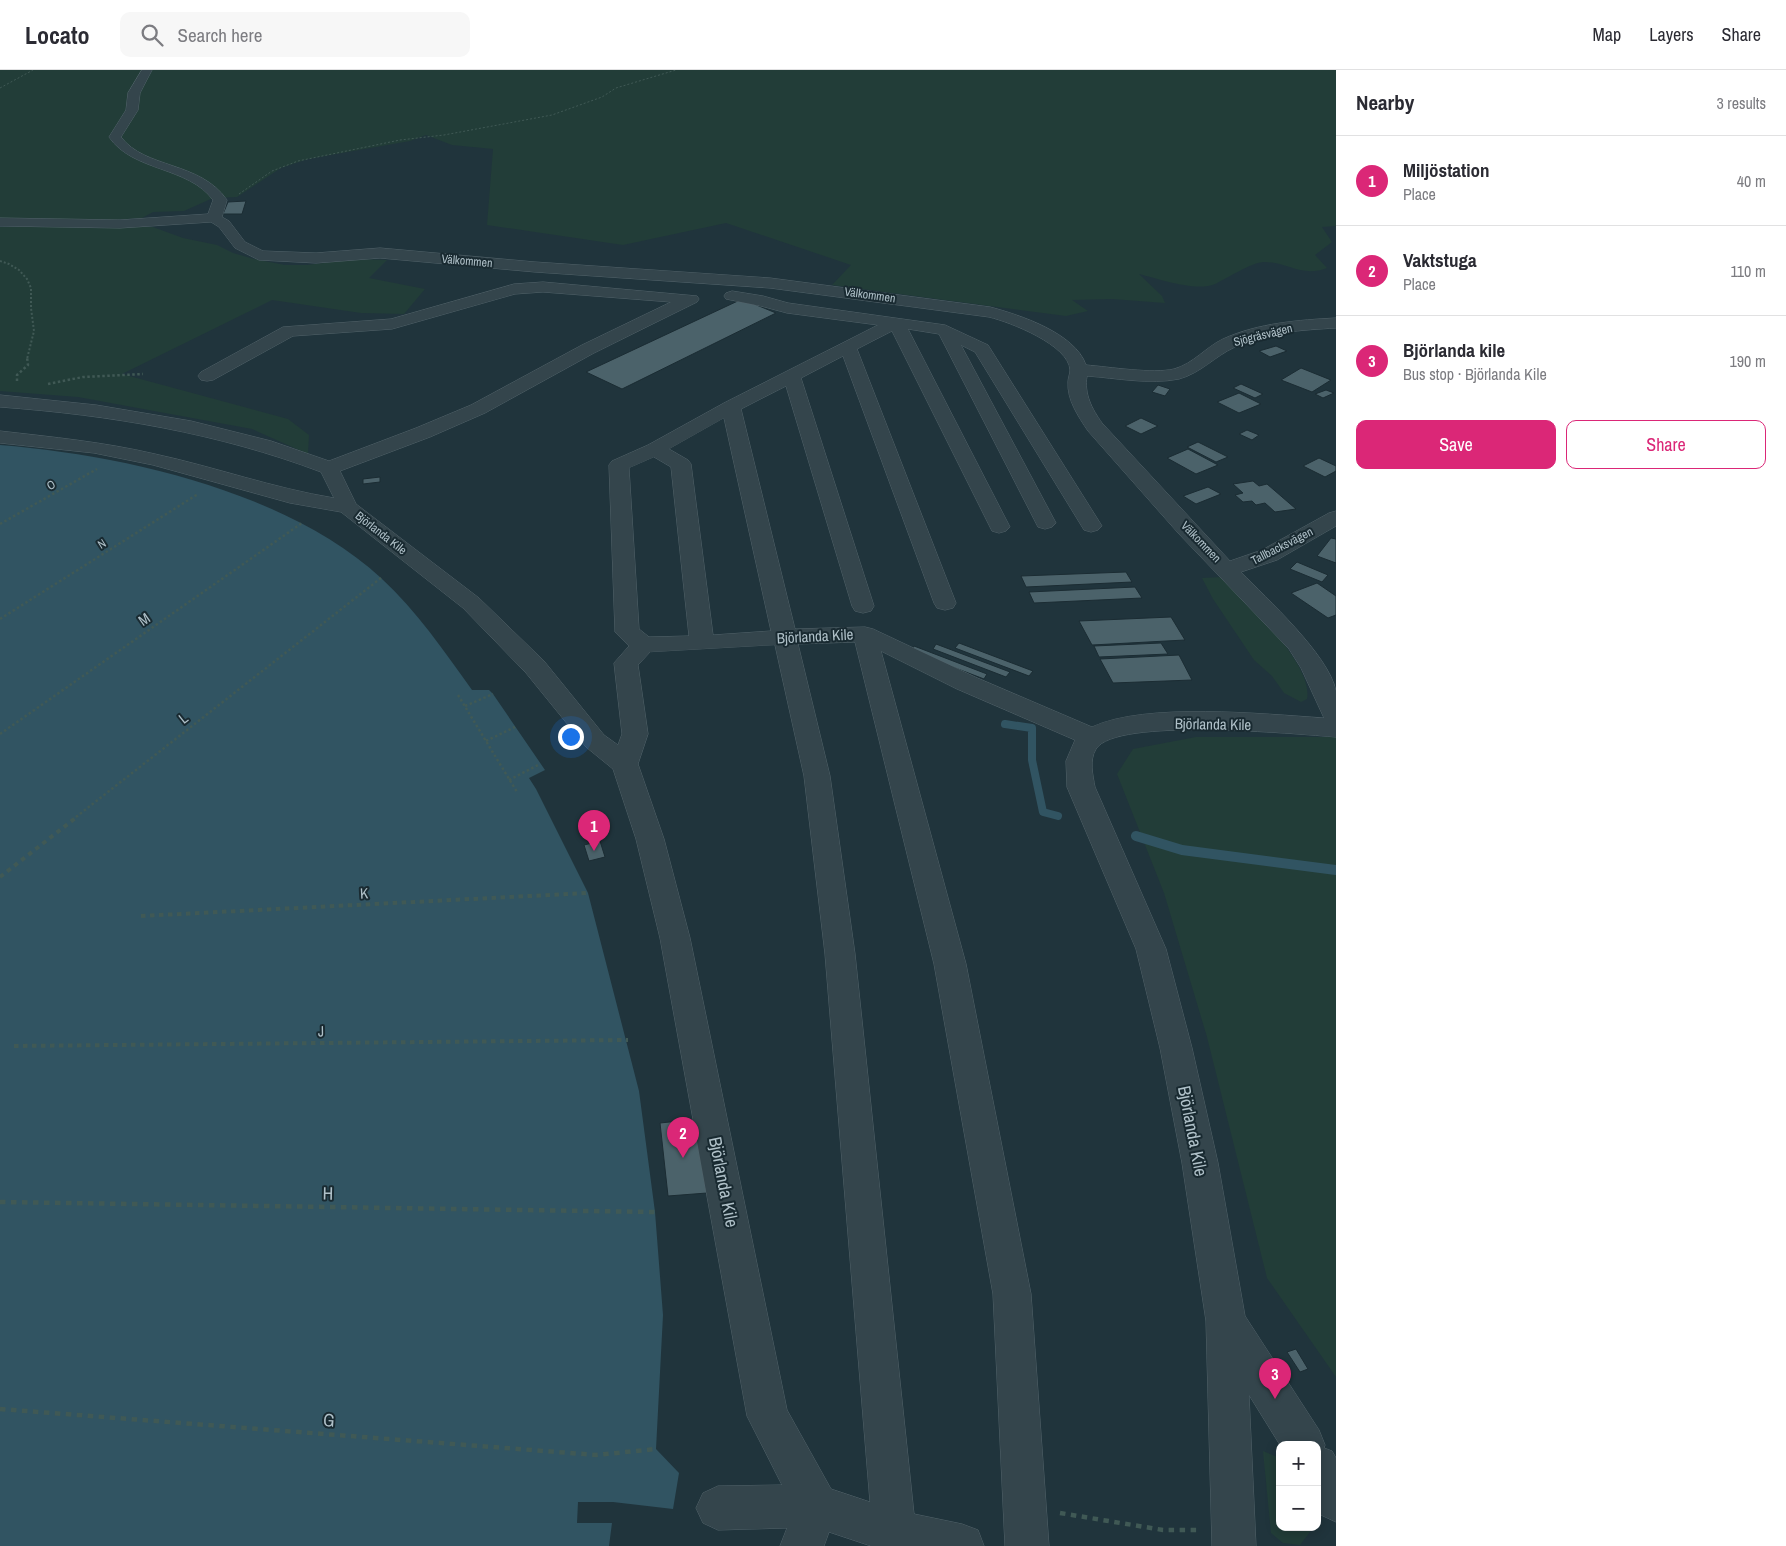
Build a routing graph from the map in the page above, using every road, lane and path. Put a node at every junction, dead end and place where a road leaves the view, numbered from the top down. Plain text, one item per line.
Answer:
1 (33, 70) edge
2 (147, 70) edge
3 (676, 70) edge
4 (0, 88) edge
5 (217, 209) junction
6 (0, 222) edge
7 (0, 261) edge
8 (703, 296) junction
9 (896, 322) junction
10 (1336, 322) edge
11 (945, 330) junction
12 (848, 348) junction
13 (1080, 370) junction
14 (143, 374) dead end
15 (207, 376) dead end
16 (792, 377) junction
17 (14, 398) edge
18 (732, 407) junction
19 (74, 408) junction
20 (0, 437) edge
21 (52, 442) junction
22 (655, 449) junction
23 (103, 466) dead end
24 (330, 468) junction
25 (204, 490) dead end
26 (347, 507) junction
27 (1336, 517) edge
28 (1046, 522) dead end
29 (302, 523) dead end
30 (0, 524) edge
31 (1091, 526) dead end
32 (999, 527) dead end
33 (1226, 568) junction
34 (381, 578) dead end
35 (944, 603) dead end
36 (0, 619) edge
37 (864, 620) junction
38 (786, 637) junction
39 (702, 643) junction
40 (644, 645) junction
41 (493, 694) dead end
42 (458, 695) dead end
43 (465, 706) junction
44 (1336, 717) edge
45 (515, 727) dead end
46 (1336, 728) edge
47 (0, 734) edge
48 (1092, 737) junction
49 (486, 741) junction
50 (540, 764) dead end
51 (625, 764) junction
52 (509, 780) junction
53 (517, 792) dead end
54 (0, 877) edge
55 (588, 893) dead end
56 (141, 916) dead end
57 (628, 1040) dead end
58 (14, 1046) dead end
59 (0, 1202) edge
60 (655, 1212) dead end
61 (1226, 1321) junction
62 (0, 1409) edge
63 (1301, 1441) edge
64 (656, 1449) dead end
65 (1321, 1473) edge
66 (1336, 1500) edge
67 (817, 1506) junction
68 (718, 1508) dead end
69 (1024, 1508) junction
70 (894, 1532) junction
71 (1220, 1538) edge
72 (802, 1546) edge
73 (962, 1546) edge
74 (1027, 1546) edge

1 - 4 path
2 - 5 street, Välkommen
3 - 5 path
5 - 6 street
5 - 13 street, Välkommen
7 - 17 path
8 - 9 street
8 - 15 street
8 - 24 street
9 - 11 street
9 - 12 street
9 - 32 street
10 - 13 street, Sjögräsvägen
11 - 28 street
11 - 31 street
12 - 16 street
12 - 35 street
13 - 33 street, Välkommen
14 - 17 path
16 - 18 street
16 - 37 street
17 - 19 street
18 - 22 street
18 - 38 street
19 - 21 street
19 - 24 street
20 - 21 street, Björlanda Kile
21 - 26 street, Björlanda Kile
22 - 39 street
22 - 40 street
23 - 30 path, O
24 - 26 street
25 - 36 path, N
26 - 51 street, Björlanda Kile
27 - 33 street, Tallbacksvägen
29 - 47 path, M
33 - 44 street, Välkommen
34 - 54 path, L
37 - 38 street, Björlanda Kile
37 - 48 street, Björlanda Kile
37 - 69 street
38 - 39 street, Björlanda Kile
38 - 70 street
39 - 40 street, Björlanda Kile
40 - 51 street
41 - 43 path
42 - 43 path
43 - 49 path
45 - 49 path
46 - 48 street, Björlanda Kile
48 - 61 street, Björlanda Kile
49 - 52 path
50 - 52 path
51 - 67 street, Björlanda Kile
52 - 53 path
55 - 56 path, K
57 - 58 path, J
59 - 60 path, H
61 - 63 street
61 - 71 street, Björlanda Kile
62 - 64 path, G
65 - 66 street
67 - 68 street
67 - 70 street
67 - 72 street
69 - 71 path
69 - 74 street
70 - 73 street

